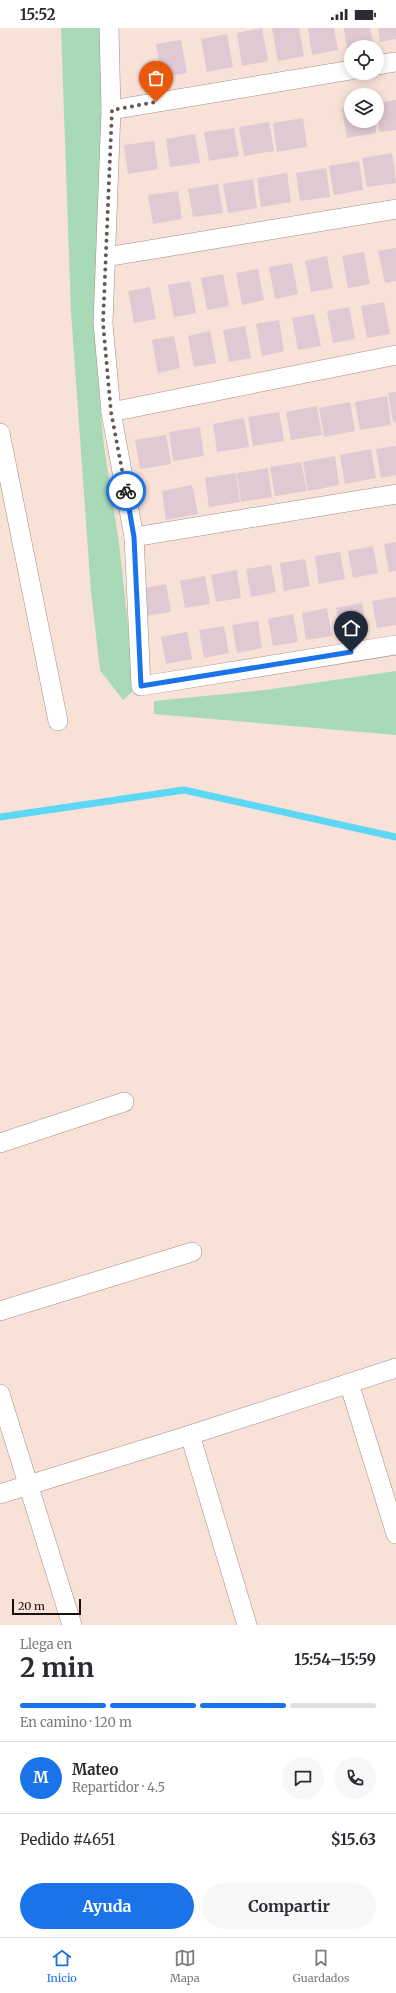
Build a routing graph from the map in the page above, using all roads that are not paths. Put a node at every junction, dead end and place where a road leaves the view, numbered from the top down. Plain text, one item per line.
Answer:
1 (108, 28) edge
2 (396, 62) edge
3 (384, 64) edge
4 (344, 71) edge
5 (112, 110) junction
6 (396, 208) edge
7 (106, 257) junction
8 (396, 355) edge
9 (111, 412) junction
10 (0, 433) edge
11 (396, 494) edge
12 (134, 537) junction
13 (396, 645) edge
14 (58, 721) dead end
15 (124, 1102) dead end
16 (0, 1143) edge
17 (192, 1252) dead end
18 (0, 1311) edge
19 (396, 1368) edge
20 (349, 1383) junction
21 (0, 1394) edge
22 (190, 1435) junction
23 (28, 1485) junction
24 (0, 1494) edge
25 (396, 1534) edge
26 (72, 1625) edge
27 (246, 1625) edge

1 - 5 street
2 - 3 street
4 - 5 street
5 - 7 street
6 - 7 street
7 - 9 street
8 - 9 street
9 - 12 street
10 - 14 street
11 - 12 street
12 - 13 street
15 - 16 street
17 - 18 street
19 - 20 street
20 - 22 street
20 - 25 street
21 - 23 street
22 - 23 street
22 - 27 street
23 - 24 street
23 - 26 street

